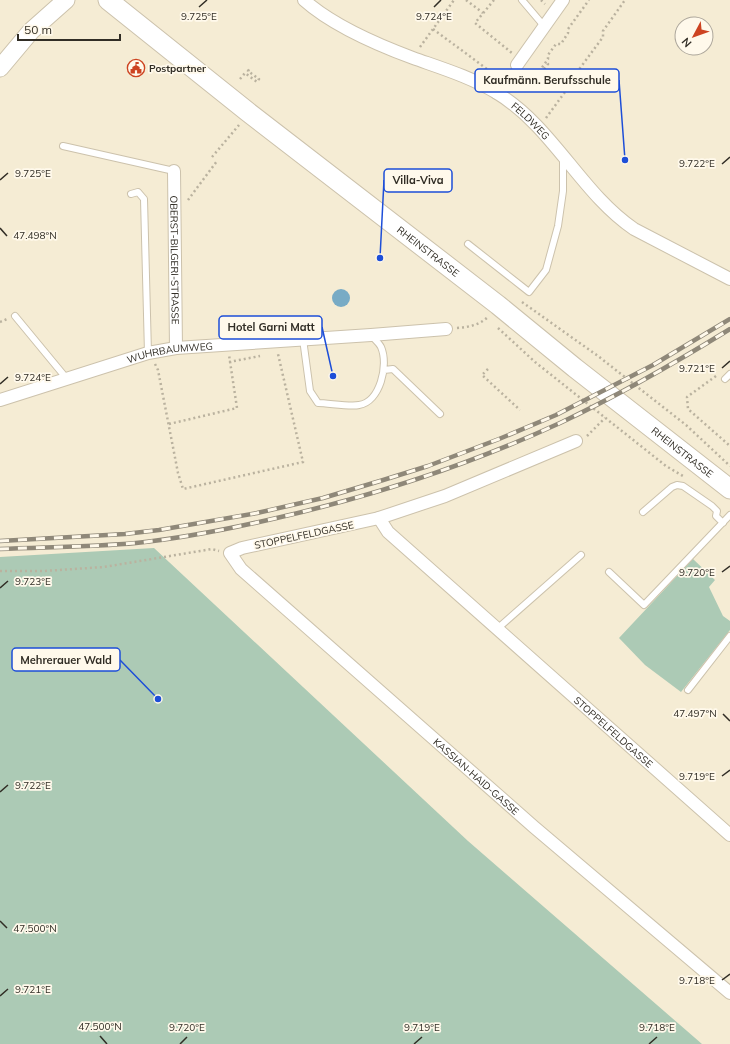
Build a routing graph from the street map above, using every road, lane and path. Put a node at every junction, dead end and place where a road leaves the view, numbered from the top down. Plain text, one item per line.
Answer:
1 (66, 0) edge
2 (108, 0) edge
3 (304, 0) edge
4 (454, 0) edge
5 (466, 0) edge
6 (494, 0) edge
7 (522, 0) edge
8 (563, 0) edge
9 (589, 0) edge
10 (625, 0) edge
11 (483, 13) junction
12 (544, 26) junction
13 (433, 29) junction
14 (412, 57) junction
15 (582, 59) dead end
16 (585, 62) junction
17 (519, 63) junction
18 (0, 68) edge
19 (248, 69) dead end
20 (240, 79) dead end
21 (505, 82) joint
22 (497, 93) junction
23 (241, 122) dead end
24 (539, 129) junction
25 (63, 146) dead end
26 (563, 155) junction
27 (212, 157) dead end
28 (217, 161) dead end
29 (174, 171) joint
30 (131, 194) dead end
31 (175, 201) junction
32 (468, 244) dead end
33 (730, 279) edge
34 (519, 300) dead end
35 (16, 316) dead end
36 (493, 323) dead end
37 (498, 328) dead end
38 (446, 329) joint
39 (371, 335) junction
40 (303, 340) junction
41 (227, 344) junction
42 (176, 348) junction
43 (148, 353) junction
44 (271, 354) dead end
45 (264, 356) dead end
46 (230, 362) junction
47 (488, 369) dead end
48 (384, 370) junction
49 (727, 377) edge
50 (67, 379) junction
51 (0, 400) edge
52 (520, 410) dead end
53 (440, 414) dead end
54 (605, 418) junction
55 (169, 424) junction
56 (576, 441) joint
57 (730, 446) edge
58 (730, 466) edge
59 (685, 477) dead end
60 (730, 489) edge
61 (643, 512) dead end
62 (730, 515) edge
63 (379, 518) junction
64 (722, 523) junction
65 (230, 553) junction
66 (581, 555) dead end
67 (0, 571) edge
68 (609, 572) dead end
69 (497, 628) junction
70 (730, 636) edge
71 (688, 690) dead end
72 (730, 836) edge
73 (730, 993) edge

1 - 18 street
2 - 60 main road, RHEINSTRASSE
3 - 14 street, FELDWEG
4 - 13 path
5 - 11 path
6 - 11 path
7 - 12 lane
8 - 12 street
9 - 17 path
10 - 16 path
11 - 17 path
12 - 17 street
13 - 14 path
13 - 21 path
14 - 22 street, FELDWEG
15 - 16 path
16 - 24 path
19 - 20 path
21 - 22 street
22 - 24 street, FELDWEG
23 - 27 path
24 - 26 street, FELDWEG
25 - 29 lane
26 - 32 lane
26 - 33 street, FELDWEG
28 - 31 path
29 - 31 street, OBERST-BILGERI-STRASSE
30 - 43 lane
31 - 42 street, OBERST-BILGERI-STRASSE
34 - 58 path
35 - 50 lane
36 - 38 path
37 - 54 path
38 - 39 street, WUHRBAUMWEG
39 - 40 street, WUHRBAUMWEG
39 - 48 lane
40 - 41 street, WUHRBAUMWEG
40 - 48 lane
41 - 42 street, WUHRBAUMWEG
41 - 46 path
42 - 43 street, WUHRBAUMWEG
43 - 50 street, WUHRBAUMWEG
43 - 55 path
44 - 55 path
45 - 46 path
46 - 55 path
47 - 52 path
48 - 53 lane
49 - 57 path
50 - 51 street, WUHRBAUMWEG
54 - 56 path
54 - 59 path
56 - 63 street, STOPPELFELDGASSE
61 - 64 lane
62 - 64 lane
63 - 65 street, STOPPELFELDGASSE
63 - 69 street, STOPPELFELDGASSE
64 - 68 lane
65 - 67 path
65 - 73 street, KASSIAN-HAID-GASSE
66 - 69 lane
69 - 72 street, STOPPELFELDGASSE
70 - 71 lane

